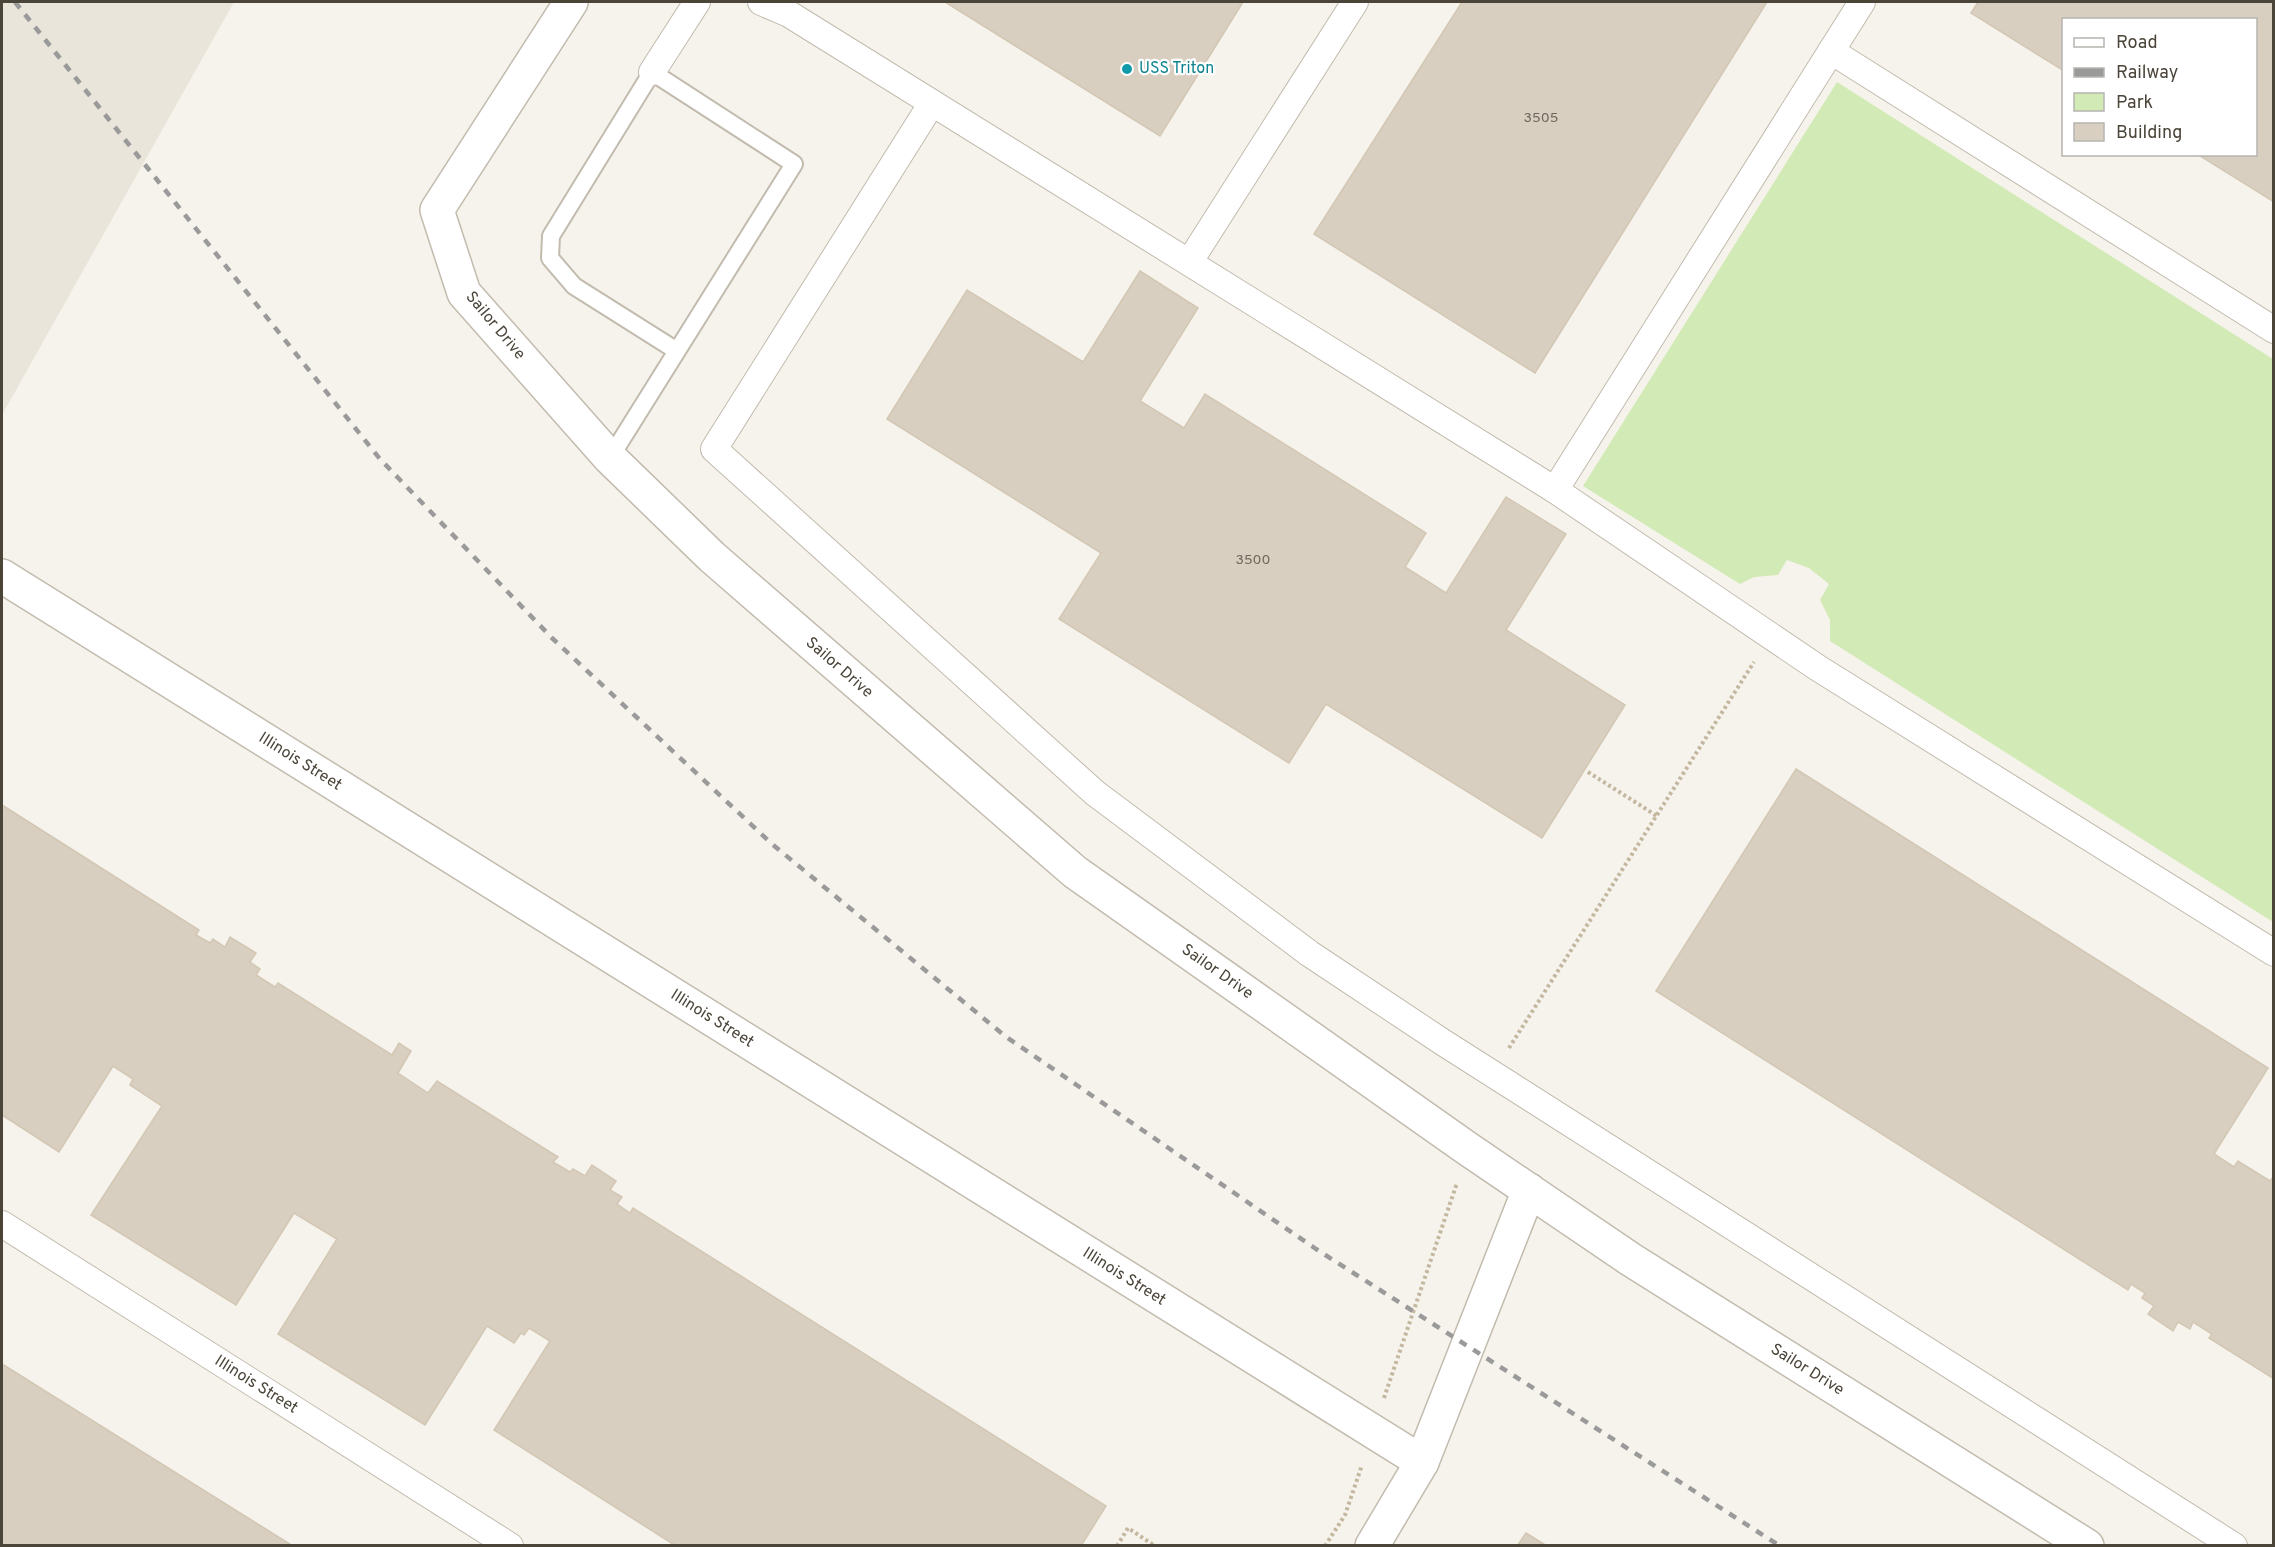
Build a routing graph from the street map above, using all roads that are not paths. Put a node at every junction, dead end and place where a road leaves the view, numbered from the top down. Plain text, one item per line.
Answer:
1 (571, 2) edge
2 (697, 2) edge
3 (761, 2) edge
4 (1355, 2) edge
5 (1862, 2) edge
6 (793, 8) edge
7 (1831, 51) junction
8 (652, 72) junction
9 (932, 103) junction
10 (1190, 261) junction
11 (2274, 330) edge
12 (677, 351) junction
13 (610, 458) junction
14 (1555, 490) junction
15 (2, 576) edge
16 (2274, 953) edge
17 (1529, 1190) junction
18 (2, 1224) edge
19 (1422, 1462) junction
20 (510, 1545) edge
21 (1372, 1545) edge
22 (2087, 1545) edge
23 (2234, 1545) edge

1 - 13 street, Sailor Drive
2 - 8 street
3 - 6 street
4 - 10 street
5 - 7 street
6 - 9 street
7 - 11 street
7 - 14 street
8 - 12 lane
8 - 12 lane
9 - 10 street
9 - 23 street
10 - 14 street
12 - 13 lane
13 - 17 street, Sailor Drive
14 - 16 street
15 - 19 street, Illinois Street
17 - 19 street
17 - 22 street, Sailor Drive
18 - 20 street, Illinois Street
19 - 21 street

